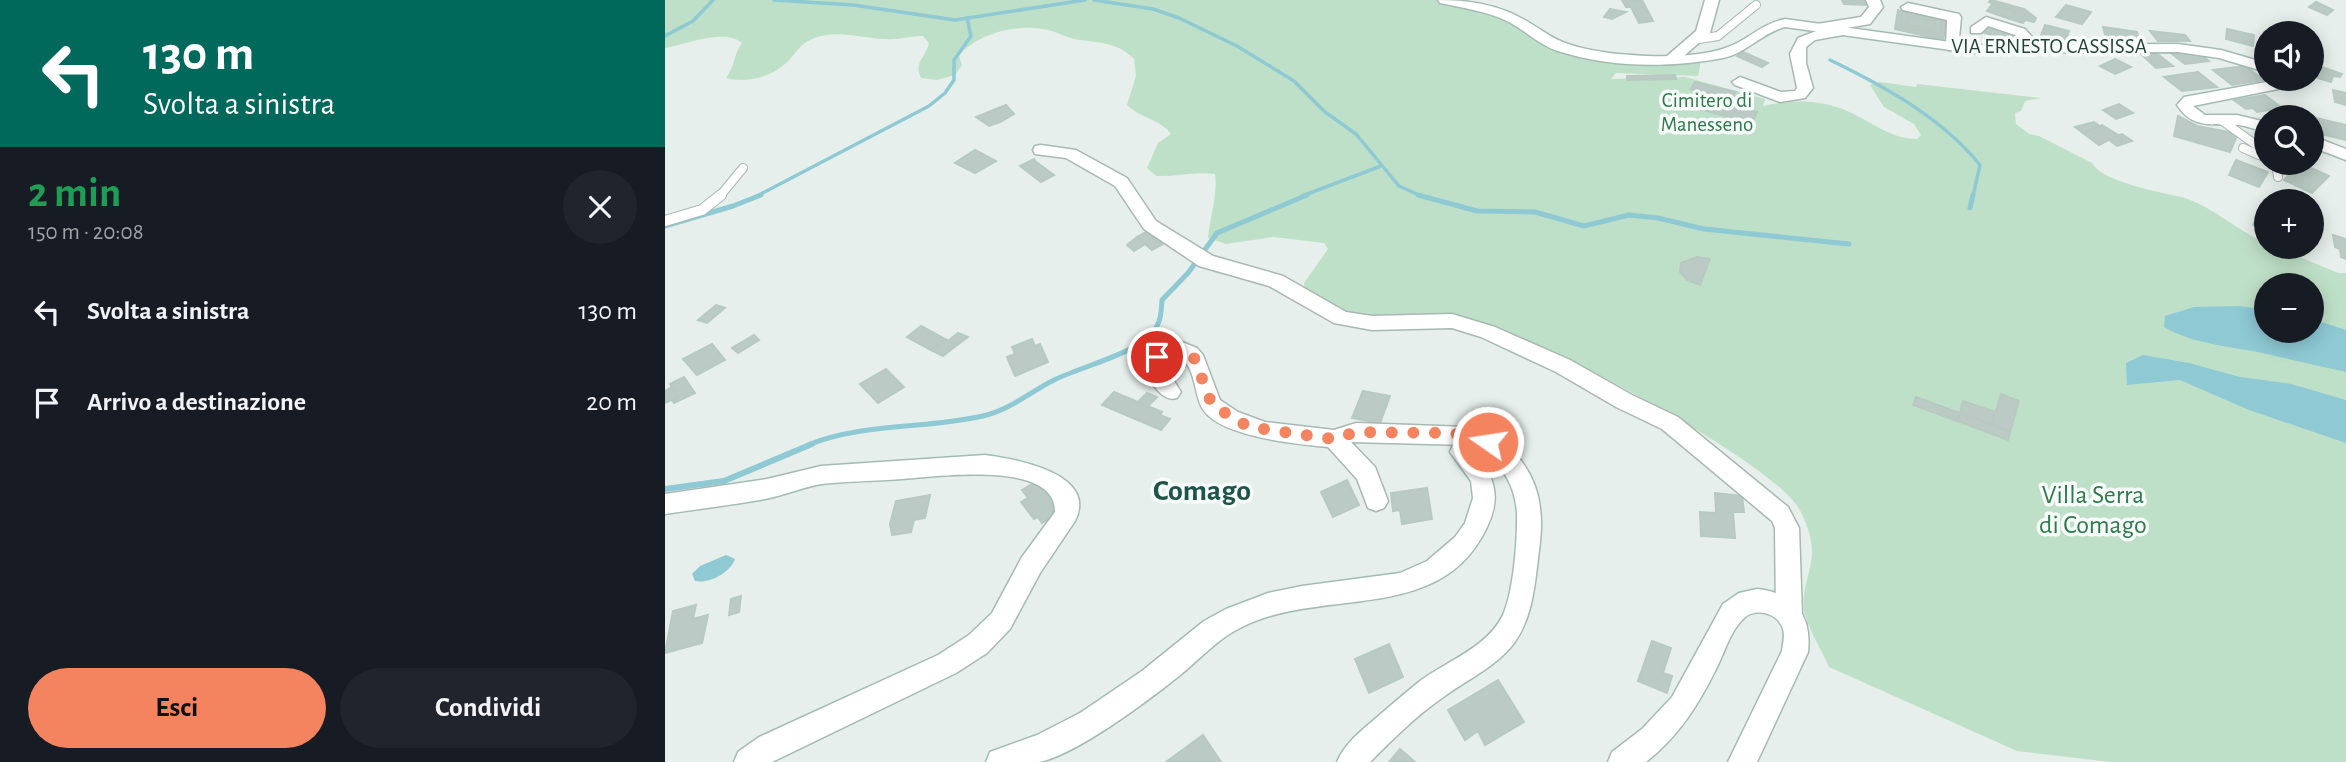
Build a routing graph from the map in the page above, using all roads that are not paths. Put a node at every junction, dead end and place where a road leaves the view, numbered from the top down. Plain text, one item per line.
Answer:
1 (1445, 0) edge
2 (1712, 0) edge
3 (1873, 0) edge
4 (1756, 5) dead end
5 (1908, 7) dead end
6 (1821, 28) junction
7 (1976, 30) dead end
8 (1838, 32) junction
9 (2026, 36) junction
10 (1699, 39) junction
11 (1953, 47) junction
12 (1672, 59) junction
13 (2254, 64) edge
14 (1740, 82) dead end
15 (2254, 90) edge
16 (2224, 122) junction
17 (2254, 124) edge
18 (2254, 143) edge
19 (2324, 146) edge
20 (2243, 148) dead end
21 (1041, 150) dead end
22 (2254, 153) edge
23 (2346, 155) edge
24 (743, 168) dead end
25 (665, 221) edge
26 (1170, 392) dead end
27 (1467, 436) junction
28 (1334, 439) junction
29 (1376, 500) dead end
30 (665, 504) edge
31 (1789, 615) junction
32 (748, 762) edge
33 (1000, 762) edge
34 (1351, 762) edge
35 (1622, 762) edge
36 (1742, 762) edge

1 - 12 street, VIA ERNESTO CASSISSA
2 - 10 street
3 - 6 street
4 - 10 lane
5 - 11 street
6 - 8 street, VIA ERNESTO CASSISSA
6 - 12 street, VIA ERNESTO CASSISSA
7 - 9 street
8 - 11 street, VIA ERNESTO CASSISSA
8 - 14 street
9 - 11 street, VIA ERNESTO CASSISSA
9 - 13 street, VIA ERNESTO CASSISSA
10 - 12 street
15 - 16 street
16 - 17 street
16 - 18 lane
19 - 23 street
20 - 22 lane
21 - 31 street
24 - 25 lane
26 - 28 street
27 - 28 street
27 - 33 street
27 - 34 street
28 - 29 street
30 - 32 street
31 - 35 street
31 - 36 street

